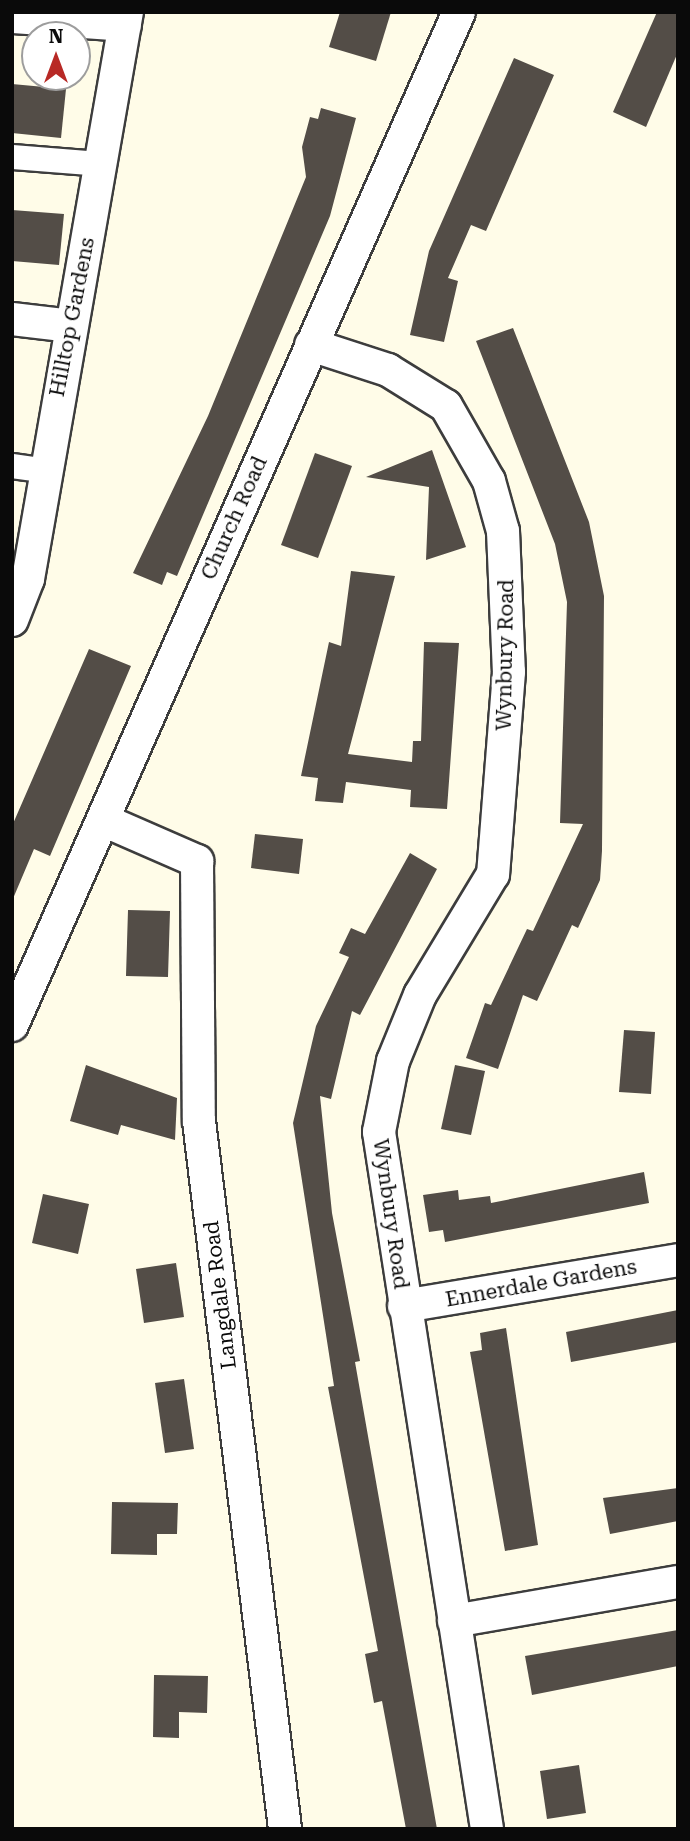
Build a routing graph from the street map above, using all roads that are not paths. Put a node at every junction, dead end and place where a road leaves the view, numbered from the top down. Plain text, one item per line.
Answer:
1 (459, 12) edge
2 (12, 18) edge
3 (126, 19) edge
4 (12, 157) edge
5 (100, 164) junction
6 (12, 319) edge
7 (72, 326) junction
8 (311, 345) junction
9 (27, 468) edge
10 (12, 621) edge
11 (103, 820) junction
12 (12, 1025) edge
13 (678, 1260) edge
14 (404, 1306) junction
15 (678, 1582) edge
16 (454, 1620) junction
17 (285, 1829) edge
18 (487, 1829) edge

1 - 8 street, Church Road
2 - 3 street
3 - 5 street, Hilltop Gardens
4 - 5 street
5 - 7 street, Hilltop Gardens
6 - 7 street
7 - 9 street, Hilltop Gardens
8 - 11 street, Church Road
8 - 14 street, Wynbury Road
9 - 10 street, Hilltop Gardens
11 - 12 street, Church Road
11 - 17 street, Langdale Road
13 - 14 street, Ennerdale Gardens
14 - 16 street, Wynbury Road
15 - 16 street
16 - 18 street, Wynbury Road

